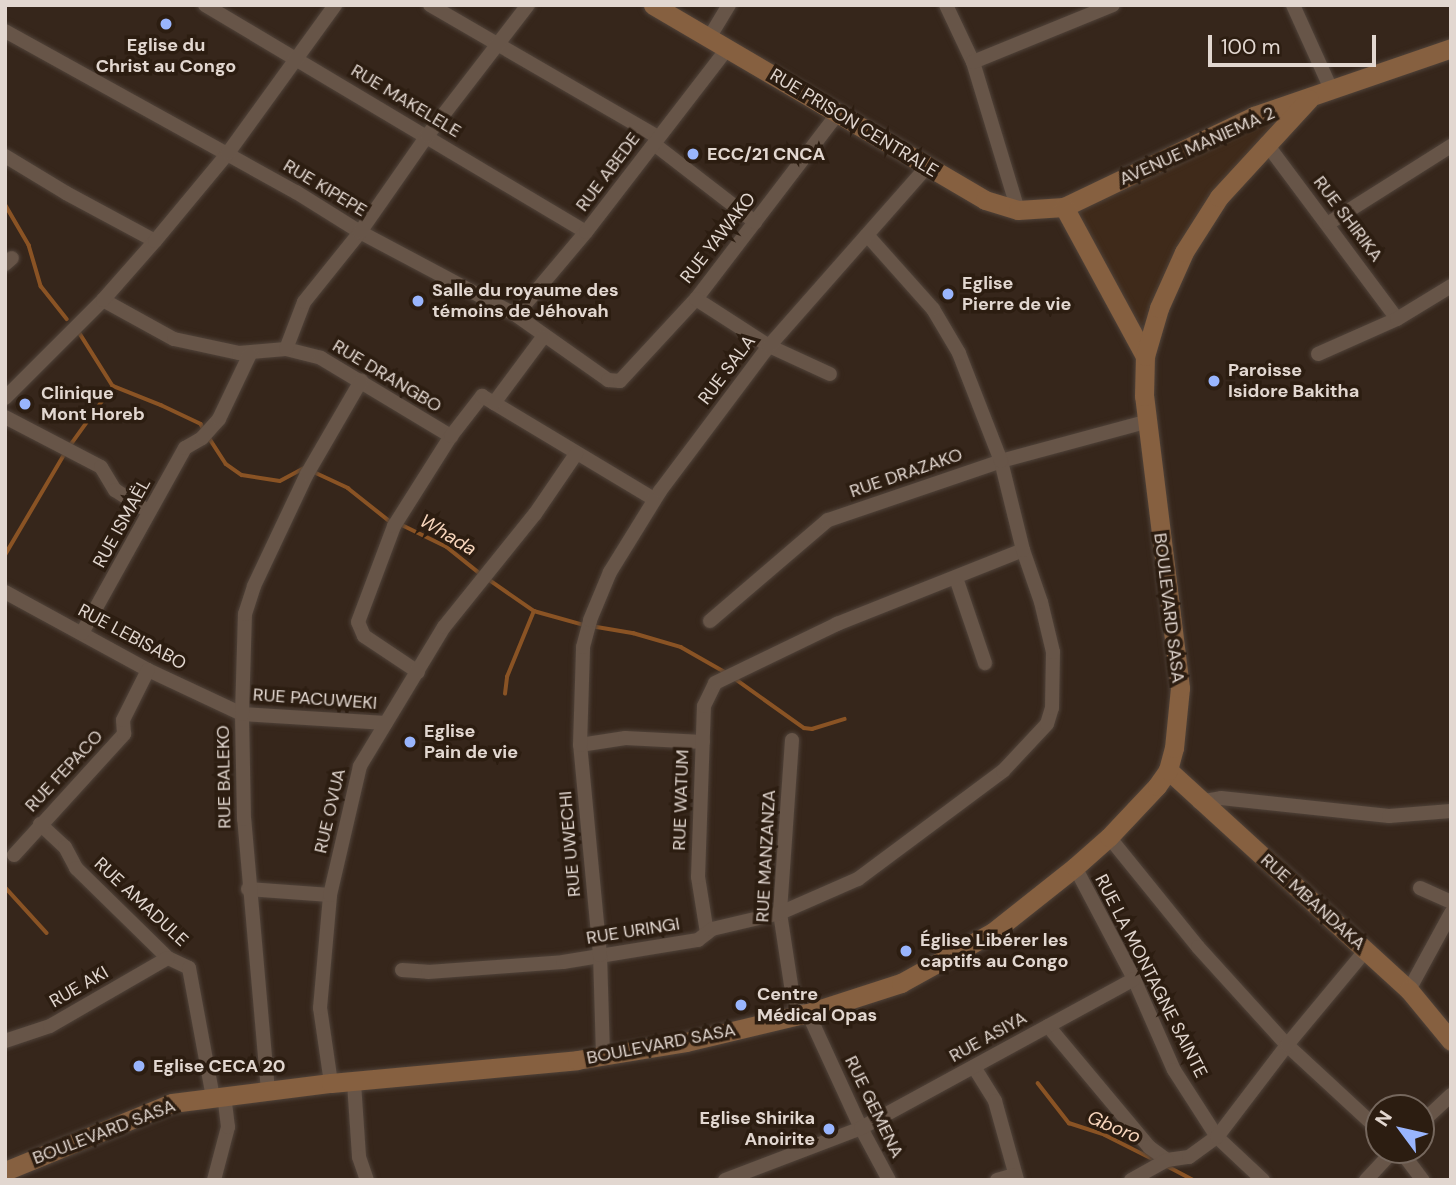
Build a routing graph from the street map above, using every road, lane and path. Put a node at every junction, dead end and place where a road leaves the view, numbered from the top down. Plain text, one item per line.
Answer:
1 (205, 5) edge
2 (335, 5) edge
3 (430, 5) edge
4 (527, 5) edge
5 (653, 5) edge
6 (729, 5) edge
7 (946, 5) edge
8 (1113, 5) edge
9 (1293, 5) edge
10 (5, 32) edge
11 (709, 38) junction
12 (498, 43) junction
13 (1451, 48) edge
14 (727, 49) junction
15 (297, 59) junction
16 (972, 62) junction
17 (1331, 89) junction
18 (1309, 99) junction
19 (839, 112) junction
20 (427, 136) junction
21 (656, 141) junction
22 (1266, 144) junction
23 (1451, 146) edge
24 (228, 153) junction
25 (8, 157) edge
26 (927, 167) junction
27 (1065, 207) junction
28 (1018, 210) junction
29 (755, 222) junction
30 (1329, 223) junction
31 (360, 232) junction
32 (586, 232) junction
33 (867, 235) junction
34 (155, 242) junction
35 (1451, 286) edge
36 (1436, 293) junction
37 (1451, 298) edge
38 (696, 299) junction
39 (103, 300) junction
40 (516, 315) junction
41 (1397, 318) junction
42 (543, 337) junction
43 (769, 346) junction
44 (286, 349) junction
45 (250, 354) junction
46 (1318, 354) dead end
47 (1145, 356) junction
48 (830, 374) dead end
49 (360, 381) junction
50 (620, 381) joint
51 (8, 390) edge
52 (494, 402) junction
53 (5, 418) edge
54 (1146, 422) junction
55 (451, 436) junction
56 (576, 454) junction
57 (1001, 461) junction
58 (654, 499) junction
59 (149, 512) junction
60 (1023, 550) junction
61 (956, 578) junction
62 (6, 592) edge
63 (710, 621) dead end
64 (588, 626) joint
65 (82, 633) junction
66 (985, 663) dead end
67 (148, 670) junction
68 (418, 672) junction
69 (242, 714) junction
70 (386, 723) junction
71 (792, 740) dead end
72 (703, 742) junction
73 (580, 745) junction
74 (1168, 770) junction
75 (1199, 802) junction
76 (1451, 811) edge
77 (40, 824) junction
78 (1109, 837) junction
79 (14, 855) dead end
80 (1074, 867) junction
81 (1420, 888) dead end
82 (248, 889) junction
83 (330, 895) junction
84 (1451, 902) edge
85 (780, 913) junction
86 (1451, 913) edge
87 (707, 933) junction
88 (1366, 950) junction
89 (600, 954) junction
90 (167, 958) junction
91 (402, 970) dead end
92 (1134, 979) junction
93 (1409, 990) junction
94 (805, 1014) junction
95 (1048, 1026) junction
96 (5, 1041) edge
97 (1451, 1041) edge
98 (1287, 1045) junction
99 (603, 1055) junction
100 (974, 1067) junction
101 (331, 1083) junction
102 (354, 1083) junction
103 (268, 1091) junction
104 (1451, 1095) edge
105 (218, 1097) junction
106 (1435, 1110) edge
107 (1365, 1117) edge
108 (861, 1128) junction
109 (1217, 1137) junction
110 (1167, 1160) junction
111 (1381, 1164) edge
112 (1411, 1164) edge
113 (5, 1171) edge
114 (763, 1174) edge
115 (1015, 1177) edge
116 (214, 1180) edge
117 (367, 1180) edge
118 (725, 1180) edge
119 (889, 1180) edge
120 (997, 1180) edge
121 (1131, 1180) edge
122 (1263, 1180) edge
123 (1366, 1180) edge
124 (1423, 1180) edge

1 - 15 street, RUE MAKELELE
2 - 15 street
3 - 12 street
4 - 12 street
5 - 11 street, RUE PRISON CENTRALE
6 - 11 street
7 - 16 street
8 - 16 street
9 - 17 street
10 - 24 street, RUE KIPEPE
11 - 14 street, RUE PRISON CENTRALE
12 - 20 street
12 - 21 street
13 - 17 street, AVENUE MANIEMA 2
14 - 19 street, RUE PRISON CENTRALE
14 - 21 street, RUE ABEDE
15 - 20 street, RUE MAKELELE
15 - 24 street
16 - 28 street
17 - 18 street, AVENUE MANIEMA 2
18 - 22 street, BOULEVARD SASA
18 - 27 street, AVENUE MANIEMA 2
19 - 26 street, RUE PRISON CENTRALE
19 - 29 street, RUE YAWAKO
20 - 31 street
20 - 32 street, RUE MAKELELE
21 - 29 street
21 - 32 street, RUE ABEDE
22 - 30 street, RUE SHIRIKA
22 - 47 street, BOULEVARD SASA
23 - 30 street
24 - 31 street, RUE KIPEPE
24 - 34 street
25 - 34 street
26 - 28 street, RUE PRISON CENTRALE
26 - 33 street, RUE SALA
27 - 28 street, RUE PRISON CENTRALE
27 - 47 street, BOULEVARD SASA
29 - 38 street, RUE YAWAKO
30 - 41 street, RUE SHIRIKA
31 - 40 street, RUE KIPEPE
31 - 44 street
32 - 40 street, RUE ABEDE
33 - 43 street, RUE SALA
33 - 57 street, RUE URINGI
34 - 39 street
35 - 36 street
36 - 37 street
36 - 41 street
38 - 43 street
38 - 50 street, RUE YAWAKO
39 - 45 street, RUE DRANGBO
39 - 51 street
40 - 42 street, RUE KIPEPE
41 - 46 street
42 - 50 street, RUE KIPEPE
42 - 52 street
43 - 48 street
43 - 58 street, RUE SALA
44 - 45 street, RUE DRANGBO
44 - 49 street, RUE DRANGBO
45 - 59 street, RUE ISMAËL
47 - 54 street, BOULEVARD SASA
49 - 55 street, RUE DRANGBO
49 - 69 street, RUE BALEKO
52 - 55 street
52 - 56 street
53 - 59 street
54 - 57 street, RUE DRAZAKO
54 - 74 street, BOULEVARD SASA
55 - 68 street
56 - 58 street
56 - 68 street, RUE OVUA
57 - 60 street, RUE URINGI
57 - 63 street, RUE DRAZAKO
58 - 64 street, RUE SALA
59 - 65 street, RUE ISMAËL
60 - 61 street
60 - 85 street, RUE URINGI
61 - 66 street
61 - 72 street, RUE WATUM
62 - 65 street, RUE LEBISABO
64 - 73 street, RUE UWECHI
65 - 67 street, RUE LEBISABO
67 - 69 street, RUE LEBISABO
67 - 77 street, RUE FEPACO
68 - 70 street, RUE OVUA
69 - 70 street, RUE PACUWEKI
69 - 82 street, RUE BALEKO
70 - 83 street, RUE OVUA
71 - 85 street, RUE MANZANZA
72 - 73 street
72 - 87 street, RUE WATUM
73 - 89 street, RUE UWECHI
74 - 75 street, RUE MBANDAKA
74 - 78 street, BOULEVARD SASA
75 - 76 street
75 - 88 street, RUE MBANDAKA
77 - 79 street, RUE FEPACO
77 - 90 street, RUE AMADULE
78 - 80 street, BOULEVARD SASA
78 - 98 street
80 - 92 street, RUE LA MONTAGNE SAINTE
80 - 94 street, BOULEVARD SASA
81 - 84 street
82 - 83 street
82 - 103 street, RUE BALEKO
83 - 101 street, RUE OVUA
85 - 87 street, RUE URINGI
85 - 94 street, RUE MANZANZA
86 - 93 street
87 - 89 street, RUE URINGI
88 - 93 street, RUE MBANDAKA
88 - 98 street
89 - 91 street, RUE URINGI
89 - 99 street, RUE UWECHI
90 - 96 street, RUE AKI
90 - 105 street, RUE AMADULE
92 - 95 street, RUE ASIYA
92 - 109 street, RUE LA MONTAGNE SAINTE
93 - 97 street, RUE MBANDAKA
94 - 99 street, BOULEVARD SASA
94 - 108 street, RUE GEMENA
95 - 100 street, RUE ASIYA
95 - 110 street
98 - 107 street
98 - 109 street
99 - 102 street, BOULEVARD SASA
100 - 108 street, RUE ASIYA
100 - 115 street
101 - 102 street, BOULEVARD SASA
101 - 103 street, BOULEVARD SASA
102 - 117 street
103 - 105 street, BOULEVARD SASA
104 - 106 street
105 - 113 street, BOULEVARD SASA
105 - 116 street
108 - 114 street, RUE ASIYA
108 - 119 street, RUE GEMENA
109 - 110 street
109 - 122 street, RUE LA MONTAGNE SAINTE
110 - 121 street
111 - 123 street
112 - 124 street
114 - 118 street, RUE ASIYA
115 - 120 street

